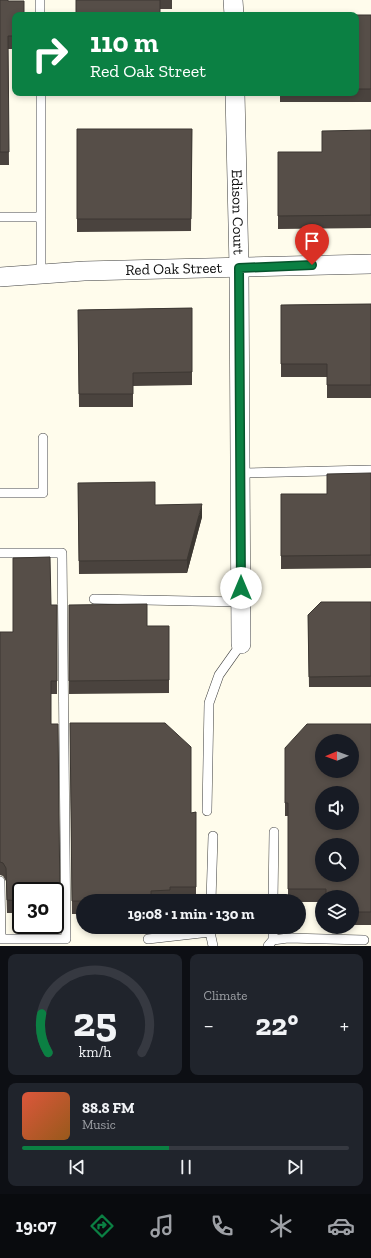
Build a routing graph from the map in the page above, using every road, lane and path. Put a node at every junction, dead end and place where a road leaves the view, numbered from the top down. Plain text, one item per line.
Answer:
1 (40, 0) edge
2 (233, 0) edge
3 (40, 12) edge
4 (234, 12) edge
5 (40, 96) edge
6 (235, 96) edge
7 (0, 217) edge
8 (41, 217) junction
9 (371, 264) edge
10 (239, 268) junction
11 (41, 274) junction
12 (0, 277) edge
13 (43, 438) dead end
14 (370, 470) edge
15 (241, 473) junction
16 (0, 493) edge
17 (0, 553) edge
18 (94, 599) dead end
19 (241, 602) junction
20 (241, 644) joint
21 (207, 812) dead end
22 (274, 832) dead end
23 (213, 836) dead end
24 (0, 881) edge
25 (211, 894) edge
26 (273, 894) edge
27 (182, 934) edge
28 (211, 934) edge
29 (0, 939) edge
30 (148, 940) dead end
31 (364, 940) dead end
32 (270, 943) edge
33 (213, 946) edge

1 - 3 lane
2 - 4 street
5 - 8 lane
6 - 10 street, Edison Court
7 - 8 lane
8 - 11 lane
9 - 10 street, Red Oak Street
10 - 11 street, Red Oak Street
10 - 15 street, Edison Court
11 - 12 street, Red Oak Street
13 - 16 lane
14 - 15 lane
15 - 19 street, Edison Court
17 - 29 lane
18 - 19 lane
19 - 20 street, Edison Court
20 - 21 lane
22 - 26 lane
23 - 25 lane
24 - 29 lane
27 - 30 lane
28 - 33 lane
31 - 32 lane

